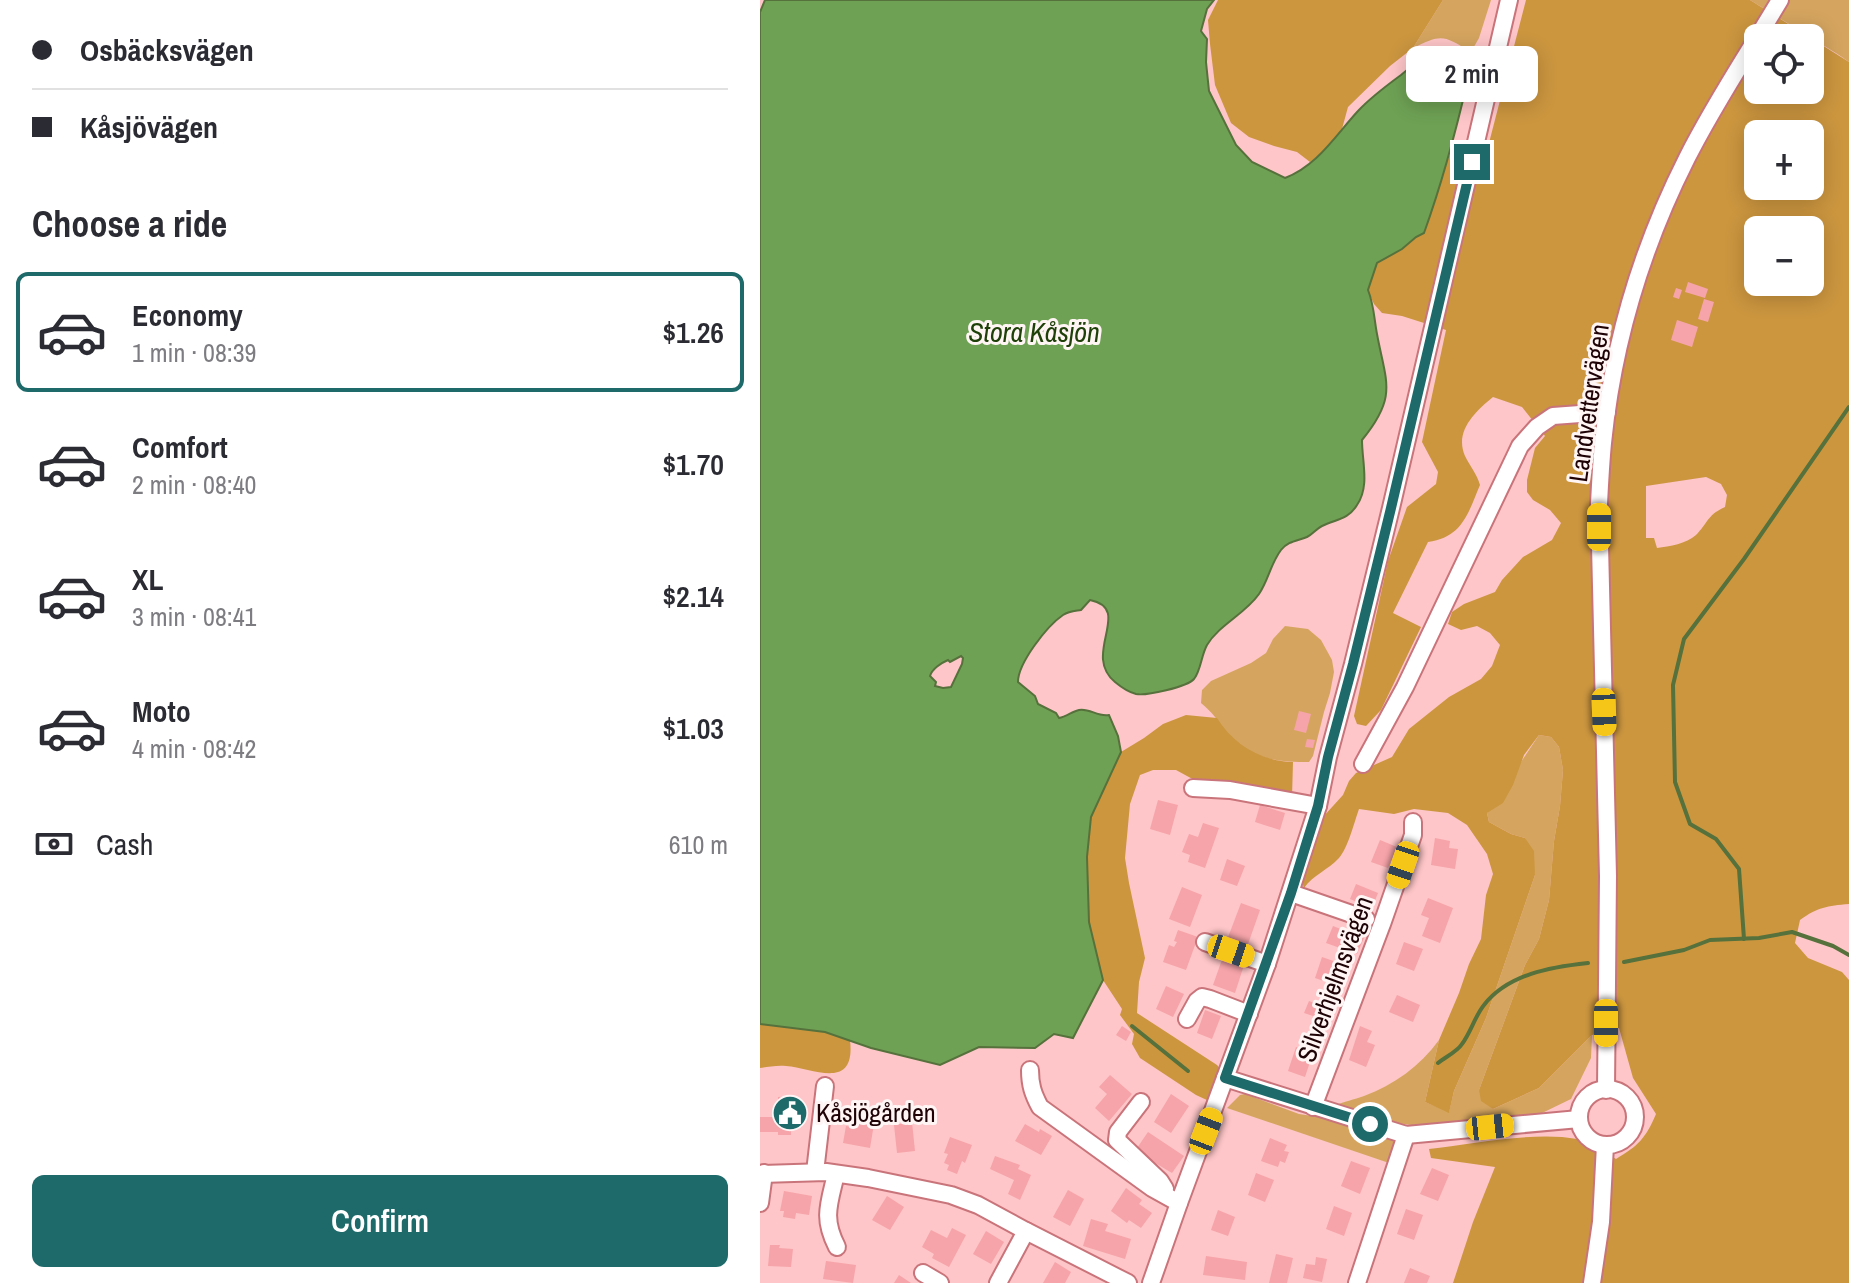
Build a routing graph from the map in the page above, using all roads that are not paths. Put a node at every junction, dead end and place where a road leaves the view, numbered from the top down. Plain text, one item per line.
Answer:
1 (1509, 0) edge
2 (1780, 0) edge
3 (1607, 412) junction
4 (1363, 764) dead end
5 (1193, 788) dead end
6 (1318, 806) junction
7 (1413, 822) dead end
8 (1291, 893) junction
9 (1366, 919) dead end
10 (1205, 942) dead end
11 (1267, 964) junction
12 (1249, 1014) junction
13 (1187, 1019) dead end
14 (1030, 1070) dead end
15 (1225, 1078) junction
16 (825, 1086) dead end
17 (1606, 1090) junction
18 (1141, 1102) dead end
19 (1313, 1107) junction
20 (1579, 1119) junction
21 (1406, 1135) junction
22 (1605, 1145) junction
23 (815, 1172) junction
24 (762, 1174) edge
25 (836, 1174) junction
26 (1174, 1200) junction
27 (760, 1203) edge
28 (1026, 1231) junction
29 (837, 1247) dead end
30 (923, 1273) dead end
31 (940, 1283) edge
32 (998, 1283) edge
33 (1128, 1283) edge
34 (1151, 1283) edge
35 (1357, 1283) edge
36 (1592, 1283) edge

1 - 6 street
2 - 3 street, Landvettervägen
3 - 4 street
3 - 17 street, Landvettervägen
5 - 6 street
6 - 8 street
7 - 19 street, Silverhjelmsvägen
8 - 9 street
8 - 11 street
10 - 11 street
11 - 12 street
12 - 13 street
12 - 15 street
14 - 26 street
15 - 19 street
15 - 26 street
16 - 23 street
17 - 20 street
17 - 22 street
18 - 26 street
19 - 21 street
20 - 21 street
20 - 22 street
21 - 35 street
22 - 36 street
23 - 24 street
23 - 25 street
24 - 27 street
25 - 28 street
25 - 29 street
26 - 34 street
28 - 32 street
28 - 33 street
30 - 31 street

